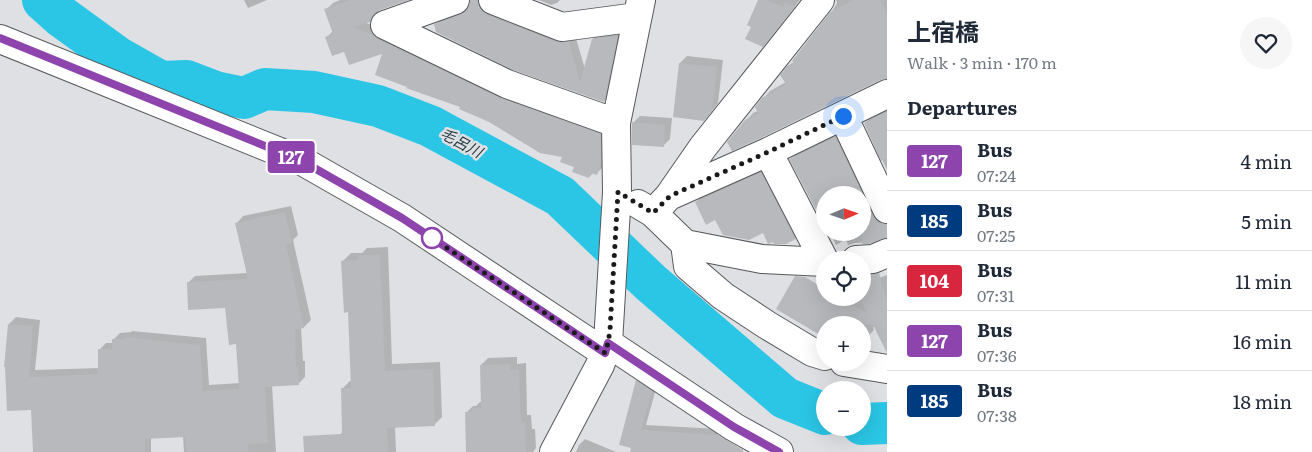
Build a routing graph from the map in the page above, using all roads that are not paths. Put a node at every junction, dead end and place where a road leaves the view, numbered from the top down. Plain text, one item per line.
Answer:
1 (454, 0) edge
2 (493, 0) edge
3 (820, 0) edge
4 (639, 8) edge
5 (0, 38) edge
6 (887, 94) edge
7 (843, 116) junction
8 (616, 123) junction
9 (768, 152) junction
10 (617, 203) junction
11 (661, 204) junction
12 (887, 209) edge
13 (685, 244) junction
14 (887, 254) edge
15 (871, 259) edge
16 (608, 342) junction
17 (816, 353) edge
18 (871, 366) edge
19 (887, 369) edge
20 (554, 452) edge
21 (779, 452) edge

1 - 8 street
2 - 4 street
3 - 11 street
4 - 8 street
5 - 16 street
6 - 7 street
7 - 9 street
7 - 12 street
8 - 10 street
9 - 11 street
9 - 13 street
10 - 11 street
10 - 16 street
11 - 13 street
13 - 17 street
14 - 15 street
16 - 20 street
16 - 21 street
18 - 19 street

